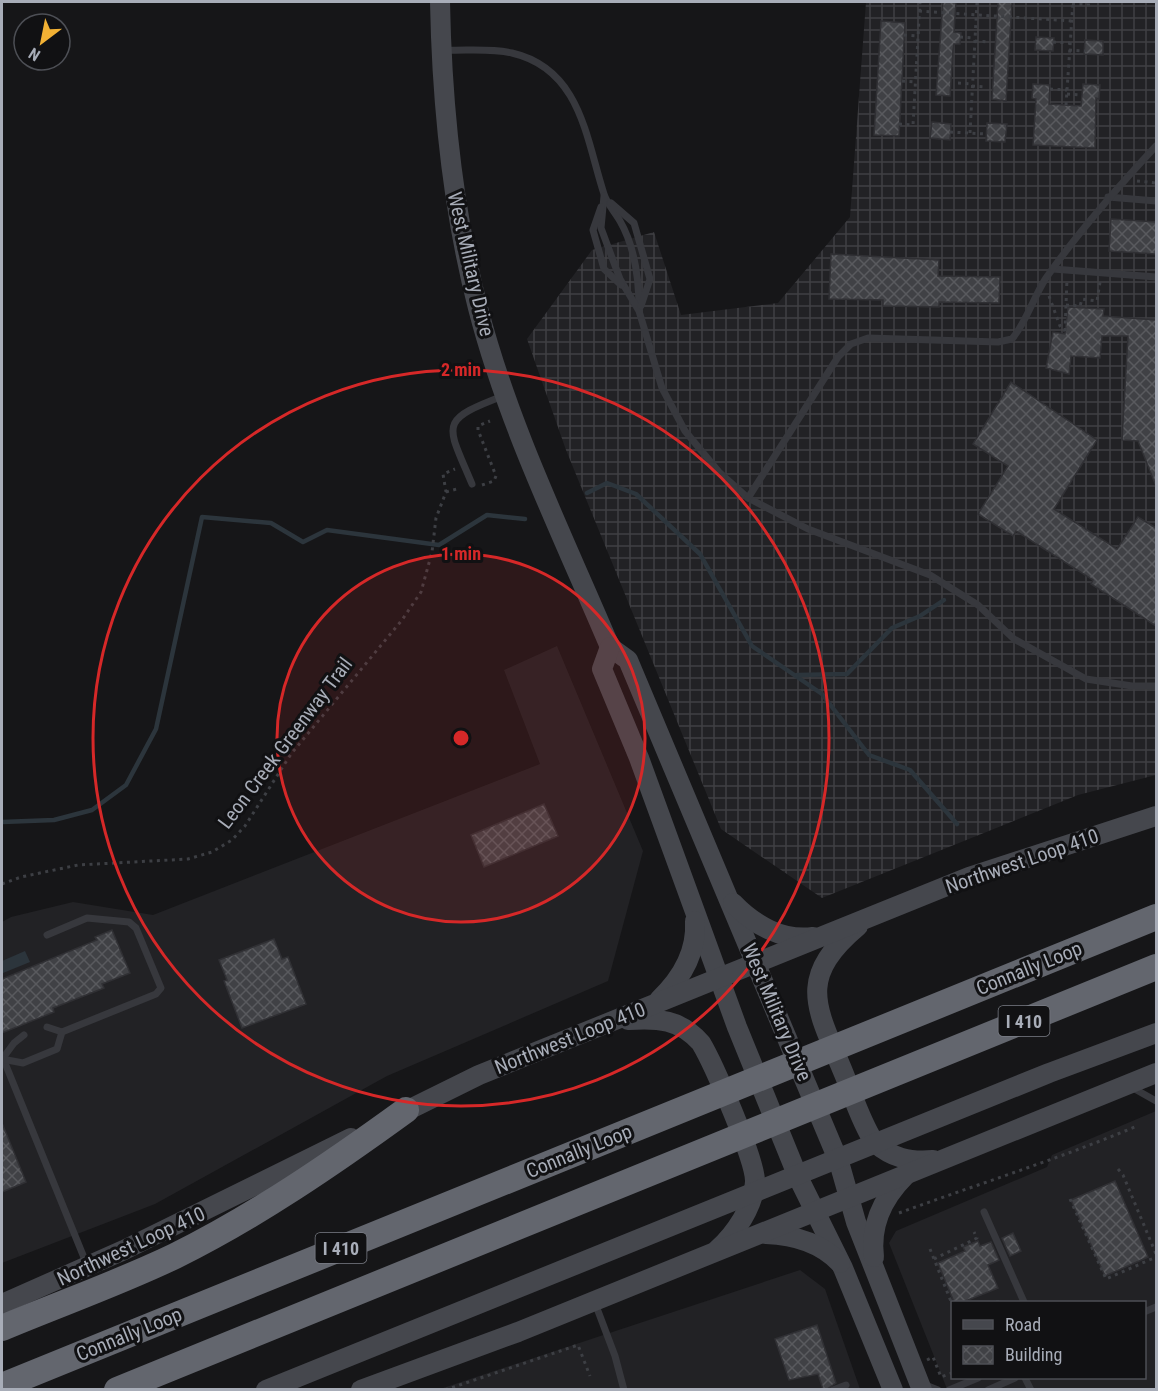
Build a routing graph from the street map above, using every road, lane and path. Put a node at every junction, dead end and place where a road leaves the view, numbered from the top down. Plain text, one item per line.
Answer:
1 (440, 2) edge
2 (920, 2) edge
3 (977, 2) edge
4 (1072, 3) edge
5 (1091, 5) dead end
6 (919, 11) junction
7 (976, 14) junction
8 (1071, 21) junction
9 (904, 35) dead end
10 (918, 36) junction
11 (960, 38) dead end
12 (975, 40) junction
13 (990, 42) dead end
14 (1053, 42) dead end
15 (1070, 43) junction
16 (441, 50) junction
17 (1069, 50) junction
18 (1084, 51) dead end
19 (902, 81) dead end
20 (915, 82) junction
21 (958, 84) dead end
22 (972, 85) junction
23 (987, 87) dead end
24 (1050, 89) dead end
25 (1067, 92) junction
26 (1082, 95) dead end
27 (1066, 105) dead end
28 (899, 124) dead end
29 (950, 132) dead end
30 (970, 133) junction
31 (986, 134) dead end
32 (1156, 146) edge
33 (604, 196) junction
34 (1108, 197) junction
35 (1156, 201) edge
36 (1053, 269) junction
37 (1069, 270) junction
38 (1100, 273) junction
39 (1156, 277) edge
40 (627, 291) junction
41 (1049, 296) dead end
42 (1066, 305) junction
43 (639, 312) junction
44 (505, 395) junction
45 (490, 421) dead end
46 (464, 466) junction
47 (472, 486) joint
48 (446, 492) junction
49 (462, 492) dead end
50 (748, 498) junction
51 (610, 647) junction
52 (1156, 686) edge
53 (1156, 816) edge
54 (2, 884) edge
55 (729, 899) junction
56 (691, 903) junction
57 (870, 917) junction
58 (1156, 917) edge
59 (47, 935) dead end
60 (822, 937) junction
61 (757, 963) junction
62 (1156, 967) edge
63 (719, 979) junction
64 (654, 1004) junction
65 (615, 1021) junction
66 (47, 1027) dead end
67 (62, 1032) junction
68 (1156, 1033) edge
69 (24, 1035) dead end
70 (2, 1058) edge
71 (1156, 1072) edge
72 (1125, 1086) junction
73 (1156, 1101) edge
74 (406, 1110) junction
75 (1137, 1126) dead end
76 (954, 1155) junction
77 (1118, 1169) dead end
78 (907, 1174) junction
79 (849, 1197) junction
80 (1070, 1199) dead end
81 (816, 1210) junction
82 (984, 1212) dead end
83 (893, 1216) dead end
84 (974, 1232) dead end
85 (755, 1236) junction
86 (930, 1249) dead end
87 (715, 1251) junction
88 (1156, 1255) edge
89 (934, 1259) junction
90 (88, 1267) junction
91 (843, 1268) junction
92 (878, 1277) junction
93 (595, 1301) junction
94 (1024, 1301) edge
95 (951, 1302) edge
96 (2, 1304) edge
97 (2, 1328) edge
98 (925, 1360) dead end
99 (951, 1373) edge
100 (590, 1376) dead end
101 (973, 1379) edge
102 (1010, 1379) edge
103 (846, 1385) dead end
104 (2, 1386) edge
105 (920, 1386) edge
106 (118, 1389) edge
107 (266, 1389) edge
108 (361, 1389) edge
109 (445, 1389) edge
110 (624, 1389) edge
111 (833, 1389) edge
112 (893, 1389) edge
113 (938, 1389) edge
114 (949, 1389) edge
115 (988, 1389) edge

1 - 16 main road, West Military Drive
2 - 6 path
3 - 7 path
4 - 5 path
4 - 8 path
6 - 7 path
6 - 10 path
7 - 8 path
7 - 12 path
8 - 15 path
9 - 10 path
10 - 20 path
11 - 12 path
12 - 13 path
12 - 22 path
14 - 15 path
15 - 17 path
16 - 33 lane
16 - 44 main road, West Military Drive
17 - 18 path
17 - 25 path
19 - 20 path
20 - 28 path
21 - 22 path
22 - 23 path
22 - 30 path
24 - 25 path
25 - 26 path
25 - 27 path
29 - 30 path
30 - 31 path
32 - 34 lane
33 - 40 lane
33 - 40 lane
33 - 43 lane
33 - 43 lane
34 - 35 lane
34 - 36 lane
36 - 37 lane
36 - 50 lane
37 - 38 lane
37 - 42 path
38 - 39 lane
38 - 42 path
40 - 43 lane
41 - 42 path
43 - 50 lane
44 - 46 lane
44 - 51 main road, West Military Drive
45 - 47 path
46 - 47 lane
46 - 48 path, Leon Creek Greenway Trail
48 - 49 path
48 - 54 path, Leon Creek Greenway Trail
50 - 52 lane
51 - 55 main road, West Military Drive
51 - 56 main road, West Military Drive
53 - 57 main road, Northwest Loop 410
55 - 60 main road
55 - 61 main road, West Military Drive
56 - 63 main road, West Military Drive
56 - 64 main road
57 - 60 main road, Northwest Loop 410
57 - 76 main road
58 - 104 highway, Connally Loop / I 410
59 - 67 lane
60 - 61 main road, Northwest Loop 410
61 - 63 main road, Northwest Loop 410
61 - 79 main road, West Military Drive
62 - 106 highway, I 410
63 - 64 main road, Northwest Loop 410
63 - 81 main road, West Military Drive
64 - 65 main road, Northwest Loop 410
65 - 74 main road, Northwest Loop 410
65 - 87 main road
66 - 67 lane
67 - 70 lane
68 - 107 main road
69 - 70 lane
70 - 90 lane
71 - 72 main road
72 - 73 lane
72 - 76 main road
74 - 90 main road, Northwest Loop 410
74 - 97 highway
75 - 83 path
76 - 78 main road
77 - 88 path
78 - 79 main road
78 - 92 main road
79 - 81 main road
79 - 92 main road, West Military Drive
80 - 88 path
81 - 85 main road
81 - 91 main road, West Military Drive
82 - 94 lane
84 - 89 path
85 - 87 main road
85 - 91 main road
86 - 89 path
87 - 93 main road
89 - 95 path
90 - 96 main road, Northwest Loop 410
91 - 112 main road, West Military Drive
92 - 105 main road, West Military Drive
93 - 108 main road
93 - 110 lane
98 - 99 path
100 - 109 path
101 - 114 lane
102 - 115 lane
103 - 111 lane
105 - 113 lane

